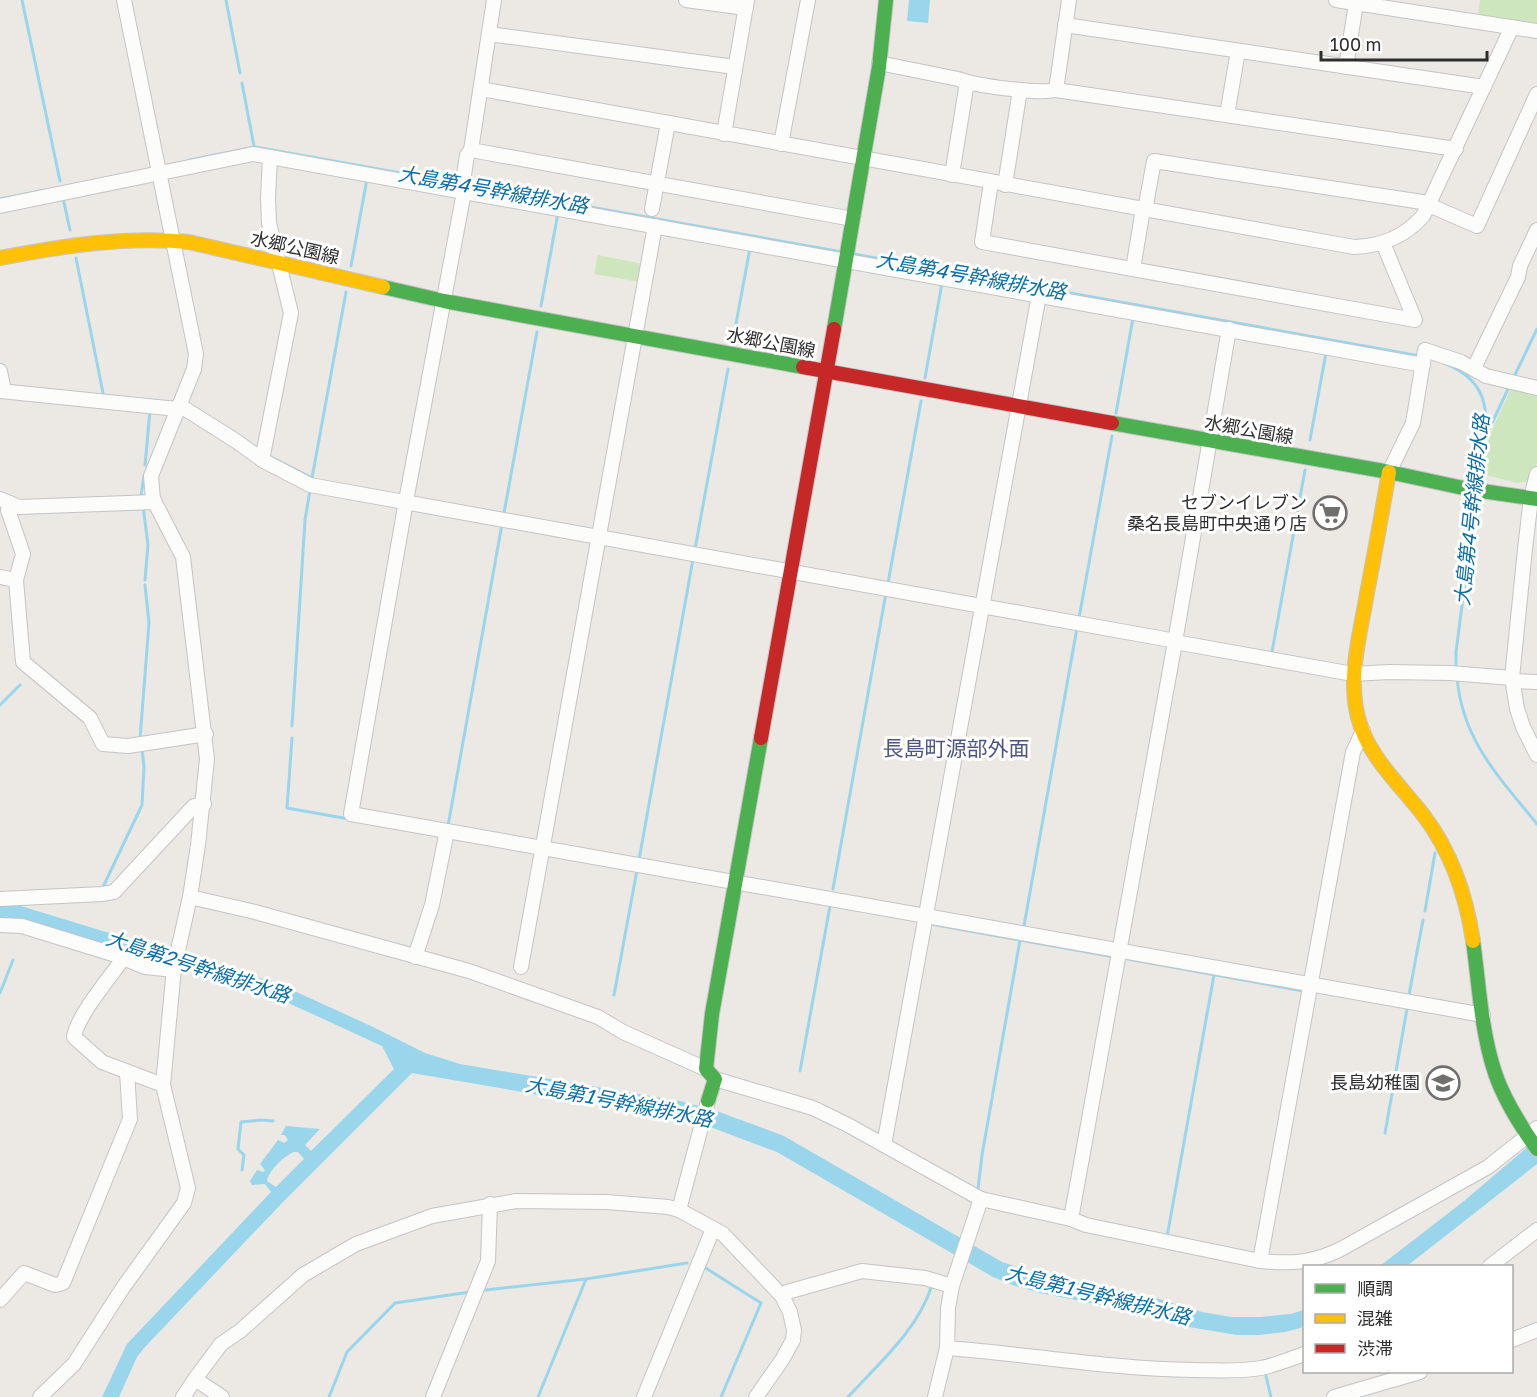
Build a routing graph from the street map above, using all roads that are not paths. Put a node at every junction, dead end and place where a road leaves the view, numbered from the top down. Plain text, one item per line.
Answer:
1 (124, 0) edge
2 (494, 0) edge
3 (686, 0) edge
4 (807, 0) edge
5 (886, 0) edge
6 (1069, 0) edge
7 (1336, 0) edge
8 (1356, 3) junction
9 (746, 4) edge
10 (1065, 25) junction
11 (1512, 27) junction
12 (1537, 30) edge
13 (489, 34) junction
14 (1238, 51) junction
15 (879, 63) junction
16 (735, 67) junction
17 (1346, 67) junction
18 (967, 82) junction
19 (1484, 87) junction
20 (481, 89) junction
21 (1020, 90) junction
22 (1056, 90) junction
23 (1537, 94) edge
24 (1227, 115) junction
25 (668, 123) junction
26 (724, 134) junction
27 (781, 144) junction
28 (1456, 149) junction
29 (471, 150) junction
30 (270, 157) junction
31 (863, 159) junction
32 (158, 168) junction
33 (464, 174) dead end
34 (952, 175) junction
35 (657, 183) junction
36 (998, 184) junction
37 (464, 192) junction
38 (1430, 205) junction
39 (0, 206) edge
40 (652, 209) dead end
41 (1144, 210) junction
42 (853, 219) junction
43 (655, 226) junction
44 (1537, 230) edge
45 (174, 240) junction
46 (1383, 243) junction
47 (847, 255) junction
48 (0, 258) edge
49 (279, 263) junction
50 (1133, 269) junction
51 (1039, 295) junction
52 (444, 301) junction
53 (1229, 329) junction
54 (635, 336) junction
55 (1423, 360) junction
56 (1474, 368) junction
57 (0, 371) edge
58 (827, 372) junction
59 (1537, 388) edge
60 (2, 391) edge
61 (178, 407) junction
62 (1019, 407) junction
63 (1209, 441) junction
64 (262, 460) junction
65 (1389, 472) junction
66 (1537, 474) edge
67 (1534, 498) edge
68 (5, 501) edge
69 (406, 501) junction
70 (155, 502) junction
71 (599, 536) junction
72 (792, 571) junction
73 (0, 577) edge
74 (16, 579) junction
75 (983, 606) junction
76 (1175, 641) junction
77 (1353, 674) junction
78 (1513, 680) junction
79 (1537, 682) edge
80 (1363, 731) junction
81 (206, 734) junction
82 (1537, 755) edge
83 (204, 804) junction
84 (447, 831) junction
85 (543, 848) junction
86 (735, 882) junction
87 (190, 897) junction
88 (0, 898) edge
89 (927, 916) junction
90 (0, 925) edge
91 (1119, 950) junction
92 (415, 957) junction
93 (123, 959) junction
94 (521, 967) dead end
95 (174, 969) junction
96 (1311, 986) junction
97 (1483, 1015) junction
98 (127, 1072) junction
99 (711, 1074) junction
100 (162, 1085) junction
101 (1532, 1132) edge
102 (884, 1145) junction
103 (1537, 1149) edge
104 (981, 1199) junction
105 (490, 1204) junction
106 (679, 1210) junction
107 (1071, 1219) junction
108 (712, 1229) junction
109 (1537, 1230) edge
110 (1260, 1261) junction
111 (1491, 1265) edge
112 (952, 1286) junction
113 (782, 1296) junction
114 (0, 1300) edge
115 (1537, 1330) edge
116 (1513, 1340) edge
117 (947, 1348) junction
118 (1303, 1355) edge
119 (1413, 1373) edge
120 (195, 1379) junction
121 (40, 1397) edge
122 (183, 1397) edge
123 (222, 1397) edge
124 (433, 1397) edge
125 (644, 1397) edge
126 (756, 1397) edge
127 (935, 1397) edge
128 (1334, 1397) edge

1 - 32 street
2 - 13 street
3 - 9 street
4 - 27 street
5 - 15 street
6 - 10 street
7 - 8 street
8 - 11 street
8 - 17 street
9 - 16 street
10 - 14 street
10 - 22 street
11 - 12 street
11 - 19 street
13 - 16 street
13 - 20 street
14 - 17 street
14 - 24 street
15 - 18 street
15 - 31 street
16 - 26 street
17 - 19 street
18 - 21 street
18 - 34 street
19 - 28 street
20 - 25 street
20 - 29 street
21 - 22 street
21 - 36 street
22 - 24 street
23 - 38 street
24 - 28 street
25 - 26 street
25 - 35 street
26 - 27 street
27 - 31 street
28 - 38 street
29 - 33 street
29 - 35 street
30 - 32 street
30 - 37 street
30 - 49 street
31 - 34 street
31 - 42 street
32 - 39 street
32 - 45 street
34 - 36 street
35 - 40 street
35 - 42 street
36 - 41 street
36 - 50 street
37 - 43 street
37 - 52 street
38 - 41 street
38 - 46 street
41 - 46 street
41 - 50 street
42 - 47 street
43 - 47 street
43 - 54 street
44 - 56 street
45 - 48 street, 水郷公園線
45 - 49 street, 水郷公園線
45 - 61 street
46 - 50 street
47 - 51 street
47 - 58 street
49 - 52 street, 水郷公園線
49 - 64 street
51 - 53 street
51 - 62 street
52 - 54 street, 水郷公園線
52 - 69 street
53 - 55 street
53 - 63 street
54 - 58 street, 水郷公園線
54 - 71 street
55 - 56 street
55 - 65 street
56 - 59 street
57 - 60 street
58 - 62 street, 水郷公園線
58 - 72 street
60 - 61 street
61 - 64 street
61 - 70 street
62 - 63 street, 水郷公園線
62 - 75 street
63 - 65 street, 水郷公園線
63 - 76 street
64 - 69 street
65 - 67 street, 水郷公園線
65 - 77 street
66 - 67 street
67 - 78 street
68 - 70 street
68 - 74 street
69 - 71 street
69 - 84 street
70 - 81 street
71 - 72 street
71 - 85 street
72 - 75 street
72 - 86 street
73 - 74 street
74 - 81 street
75 - 76 street
75 - 89 street
76 - 77 street
76 - 91 street
77 - 78 street
77 - 80 street
78 - 79 street
78 - 82 street
80 - 96 street
80 - 97 street
81 - 83 street
83 - 87 street
83 - 88 street
84 - 85 street
84 - 92 street
85 - 86 street
85 - 94 street
86 - 89 street
86 - 99 street
87 - 92 street
87 - 95 street
89 - 91 street
89 - 102 street
90 - 93 street
91 - 96 street
91 - 107 street
92 - 99 street
93 - 95 street
93 - 98 street
95 - 100 street
96 - 97 street
96 - 110 street
97 - 101 street
98 - 100 street
98 - 114 street
99 - 102 street
99 - 106 street
100 - 121 street
101 - 103 street
101 - 110 street
102 - 104 street
104 - 107 street
104 - 112 street
105 - 106 street
105 - 120 street
105 - 124 street
106 - 108 street
107 - 110 street
108 - 113 street
108 - 125 street
109 - 111 street
112 - 113 street
112 - 117 street
113 - 126 street
115 - 116 street
117 - 118 street
117 - 127 street
119 - 128 street
120 - 122 street
120 - 123 street

